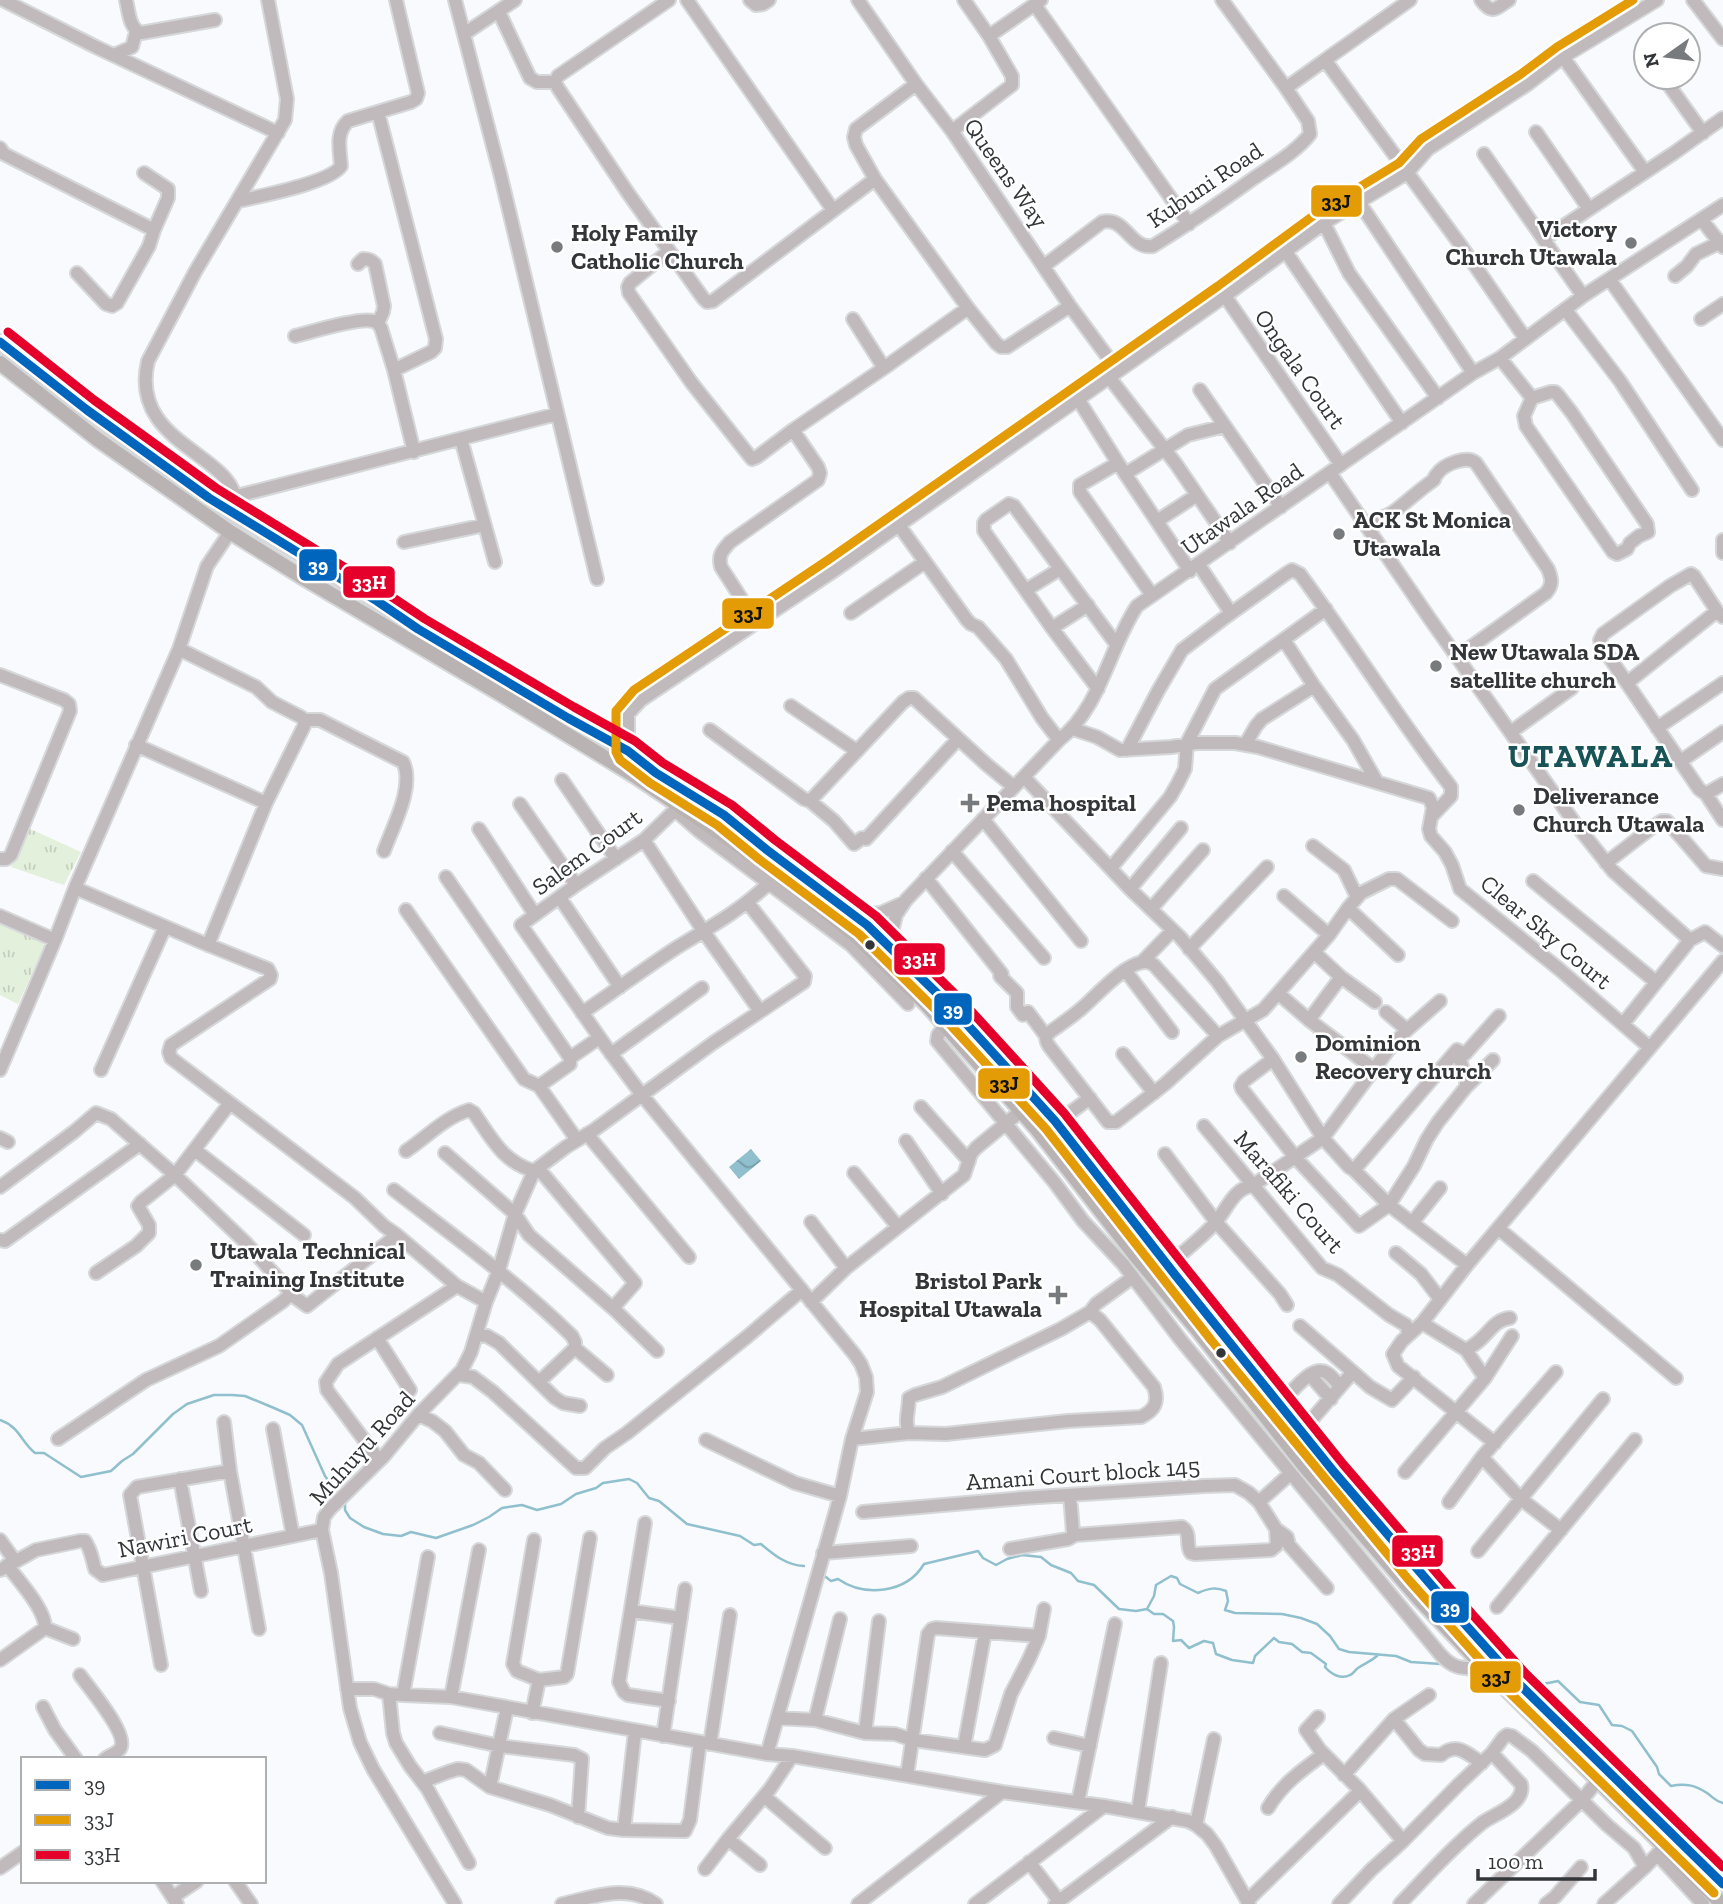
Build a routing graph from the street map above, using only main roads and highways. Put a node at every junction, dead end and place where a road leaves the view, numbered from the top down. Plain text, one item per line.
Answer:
1 (0, 342) edge
2 (0, 363) edge
3 (603, 737) junction
4 (595, 752) junction
5 (1074, 1146) junction
6 (1058, 1156) junction
7 (1723, 1884) edge
8 (1723, 1904) edge

1 - 3 main road
2 - 4 main road
3 - 4 main road
3 - 5 main road
4 - 6 main road
5 - 6 main road
5 - 7 main road
6 - 8 main road

